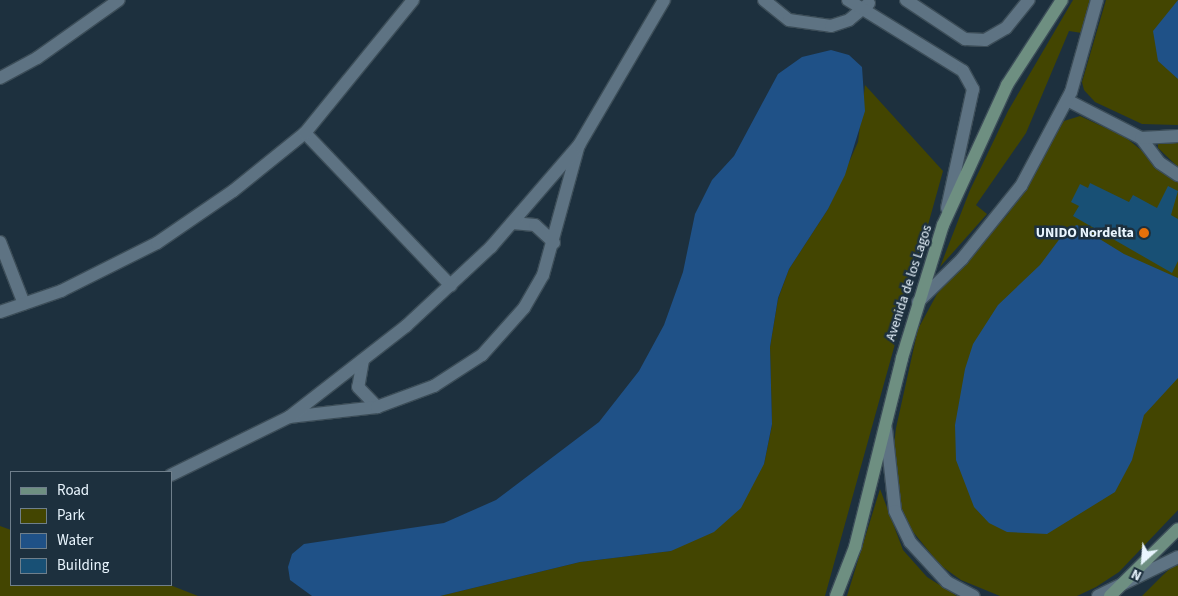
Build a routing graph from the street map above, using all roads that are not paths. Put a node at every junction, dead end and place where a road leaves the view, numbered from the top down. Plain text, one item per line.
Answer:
1 (119, 0) edge
2 (413, 0) edge
3 (664, 0) edge
4 (764, 0) edge
5 (848, 0) edge
6 (906, 0) edge
7 (1029, 0) edge
8 (1062, 0) edge
9 (1097, 0) edge
10 (869, 4) edge
11 (0, 78) edge
12 (1067, 100) junction
13 (305, 133) junction
14 (1178, 136) edge
15 (1141, 138) junction
16 (579, 145) junction
17 (1178, 174) edge
18 (512, 223) junction
19 (943, 225) junction
20 (0, 242) edge
21 (554, 243) junction
22 (451, 286) junction
23 (917, 303) junction
24 (24, 304) junction
25 (0, 312) edge
26 (363, 360) junction
27 (377, 407) junction
28 (289, 417) junction
29 (886, 429) junction
30 (172, 476) edge
31 (1178, 528) edge
32 (1178, 557) edge
33 (1114, 592) edge
34 (836, 596) edge
35 (973, 596) edge
36 (1098, 596) edge

1 - 11 street
2 - 13 street
3 - 16 street
4 - 10 street
5 - 10 street
6 - 7 street
8 - 19 street, Avenida de los Lagos
9 - 12 street
10 - 19 street
12 - 15 street
12 - 23 street
13 - 22 street
13 - 24 street
14 - 15 street
15 - 17 street
16 - 18 street
16 - 21 street
18 - 21 street
18 - 22 street
19 - 23 street, Avenida de los Lagos
20 - 24 street
21 - 27 street
22 - 26 street
23 - 29 street, Avenida de los Lagos
24 - 25 street
26 - 27 street
26 - 28 street
27 - 28 street
28 - 30 street
29 - 34 street, Avenida de los Lagos
29 - 35 street
31 - 33 street
32 - 33 street
33 - 36 street

